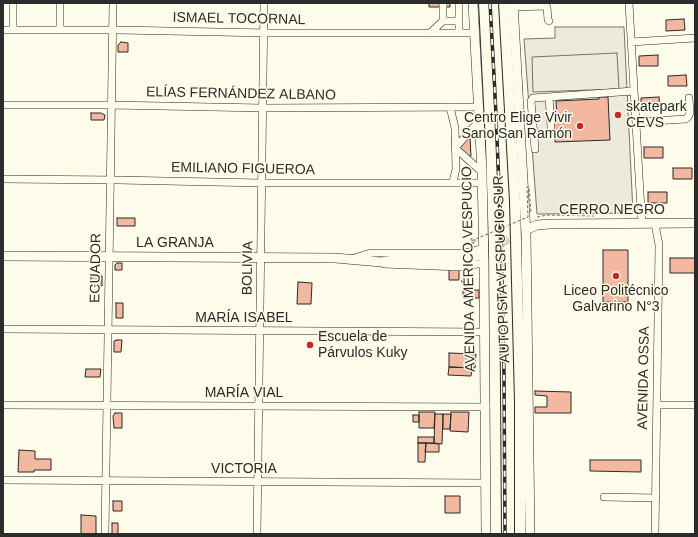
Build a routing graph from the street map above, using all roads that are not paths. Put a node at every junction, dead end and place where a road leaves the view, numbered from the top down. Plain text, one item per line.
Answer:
1 (13, 3) edge
2 (60, 3) edge
3 (113, 3) edge
4 (264, 3) edge
5 (443, 3) edge
6 (459, 3) edge
7 (473, 3) edge
8 (484, 3) edge
9 (629, 3) edge
10 (510, 4) edge
11 (443, 21) junction
12 (459, 21) junction
13 (549, 21) dead end
14 (3, 30) edge
15 (13, 30) junction
16 (60, 30) junction
17 (113, 30) junction
18 (430, 32) junction
19 (264, 33) junction
20 (459, 33) junction
21 (474, 33) junction
22 (695, 38) edge
23 (631, 42) junction
24 (634, 91) junction
25 (549, 97) junction
26 (689, 98) dead end
27 (3, 105) edge
28 (112, 105) junction
29 (478, 107) junction
30 (262, 108) junction
31 (450, 108) junction
32 (479, 121) junction
33 (636, 122) junction
34 (551, 127) dead end
35 (455, 148) junction
36 (535, 149) dead end
37 (482, 172) junction
38 (3, 180) edge
39 (111, 180) junction
40 (453, 182) junction
41 (482, 182) junction
42 (262, 183) junction
43 (642, 224) junction
44 (655, 224) junction
45 (695, 224) edge
46 (528, 231) junction
47 (484, 247) junction
48 (3, 256) edge
49 (478, 256) dead end
50 (109, 257) junction
51 (261, 257) junction
52 (357, 257) junction
53 (347, 258) junction
54 (401, 259) junction
55 (366, 261) junction
56 (484, 263) junction
57 (3, 330) edge
58 (108, 330) junction
59 (260, 331) junction
60 (485, 332) junction
61 (3, 405) edge
62 (657, 405) junction
63 (695, 405) edge
64 (107, 406) junction
65 (259, 406) junction
66 (486, 407) junction
67 (3, 480) edge
68 (106, 481) junction
69 (258, 482) junction
70 (486, 483) junction
71 (604, 497) dead end
72 (656, 498) junction
73 (105, 534) edge
74 (257, 534) edge
75 (486, 534) edge
76 (496, 534) edge
77 (520, 534) edge
78 (530, 534) edge
79 (655, 534) edge

1 - 15 street
2 - 16 street
3 - 17 street, ECUADOR
4 - 19 street, BOLIVIA
5 - 11 street
6 - 12 street
7 - 21 main road, AVENIDA AMÉRICO VESPUCIO
8 - 76 highway, AUTOPISTA VESPUCIO SUR
9 - 23 street
10 - 13 street
10 - 46 main road
10 - 77 highway, AUTOPISTA VESPUCIO SUR
11 - 12 street
11 - 18 street
12 - 20 street
14 - 15 street, ISMAEL TOCORNAL
15 - 16 street, ISMAEL TOCORNAL
16 - 17 street, ISMAEL TOCORNAL
17 - 19 street, ISMAEL TOCORNAL
17 - 28 street, ECUADOR
18 - 19 street, ISMAEL TOCORNAL
18 - 20 street, ISMAEL TOCORNAL
19 - 30 street, BOLIVIA
20 - 21 street, ISMAEL TOCORNAL
21 - 29 main road, AVENIDA AMÉRICO VESPUCIO
22 - 23 street
23 - 24 street
24 - 25 street
24 - 33 street
25 - 34 street
25 - 36 street
26 - 33 street
27 - 28 street, ELÍAS FERNÁNDEZ ALBANO
28 - 30 street, ELÍAS FERNÁNDEZ ALBANO
28 - 39 street, ECUADOR
29 - 31 street, ELÍAS FERNÁNDEZ ALBANO
29 - 32 main road, AVENIDA AMÉRICO VESPUCIO
30 - 31 street, ELÍAS FERNÁNDEZ ALBANO
30 - 42 street, BOLIVIA
31 - 35 street
32 - 35 street
32 - 37 main road, AVENIDA AMÉRICO VESPUCIO
33 - 43 street
35 - 37 street
35 - 40 street
37 - 41 main road, AVENIDA AMÉRICO VESPUCIO
38 - 39 street, EMILIANO FIGUEROA
39 - 42 street, EMILIANO FIGUEROA
39 - 50 street, ECUADOR
40 - 41 street, EMILIANO FIGUEROA
40 - 42 street, EMILIANO FIGUEROA
41 - 47 main road, AVENIDA AMÉRICO VESPUCIO
42 - 51 street, BOLIVIA
43 - 44 main road, CERRO NEGRO
43 - 46 main road, CERRO NEGRO
44 - 45 main road, CERRO NEGRO
44 - 62 street, AVENIDA OSSA
46 - 78 main road
47 - 52 street, LA GRANJA
47 - 56 main road, AVENIDA AMÉRICO VESPUCIO
48 - 50 main road, LA GRANJA
49 - 54 main road, LA GRANJA
50 - 51 main road, LA GRANJA
50 - 58 street, ECUADOR
51 - 53 main road, LA GRANJA
51 - 59 street, BOLIVIA
52 - 53 main road, LA GRANJA
52 - 54 main road, LA GRANJA
53 - 55 main road, LA GRANJA
54 - 55 main road, LA GRANJA
55 - 56 street, LA GRANJA
56 - 60 main road, AVENIDA AMÉRICO VESPUCIO
57 - 58 street, MARÍA ISABEL
58 - 59 street, MARÍA ISABEL
58 - 64 street, ECUADOR
59 - 60 street, MARÍA ISABEL
59 - 65 street, BOLIVIA
60 - 66 main road, AVENIDA AMÉRICO VESPUCIO
61 - 64 street, MARÍA VIAL
62 - 63 street
62 - 72 street, AVENIDA OSSA
64 - 65 street, MARÍA VIAL
64 - 68 street, ECUADOR
65 - 66 street, MARÍA VIAL
65 - 69 street, BOLIVIA
66 - 70 main road, AVENIDA AMÉRICO VESPUCIO
67 - 68 street, VICTORIA
68 - 69 street, VICTORIA
68 - 73 street, ECUADOR
69 - 70 street, VICTORIA
69 - 74 street, BOLIVIA
70 - 75 main road, AVENIDA AMÉRICO VESPUCIO
71 - 72 street
72 - 79 street, AVENIDA OSSA

